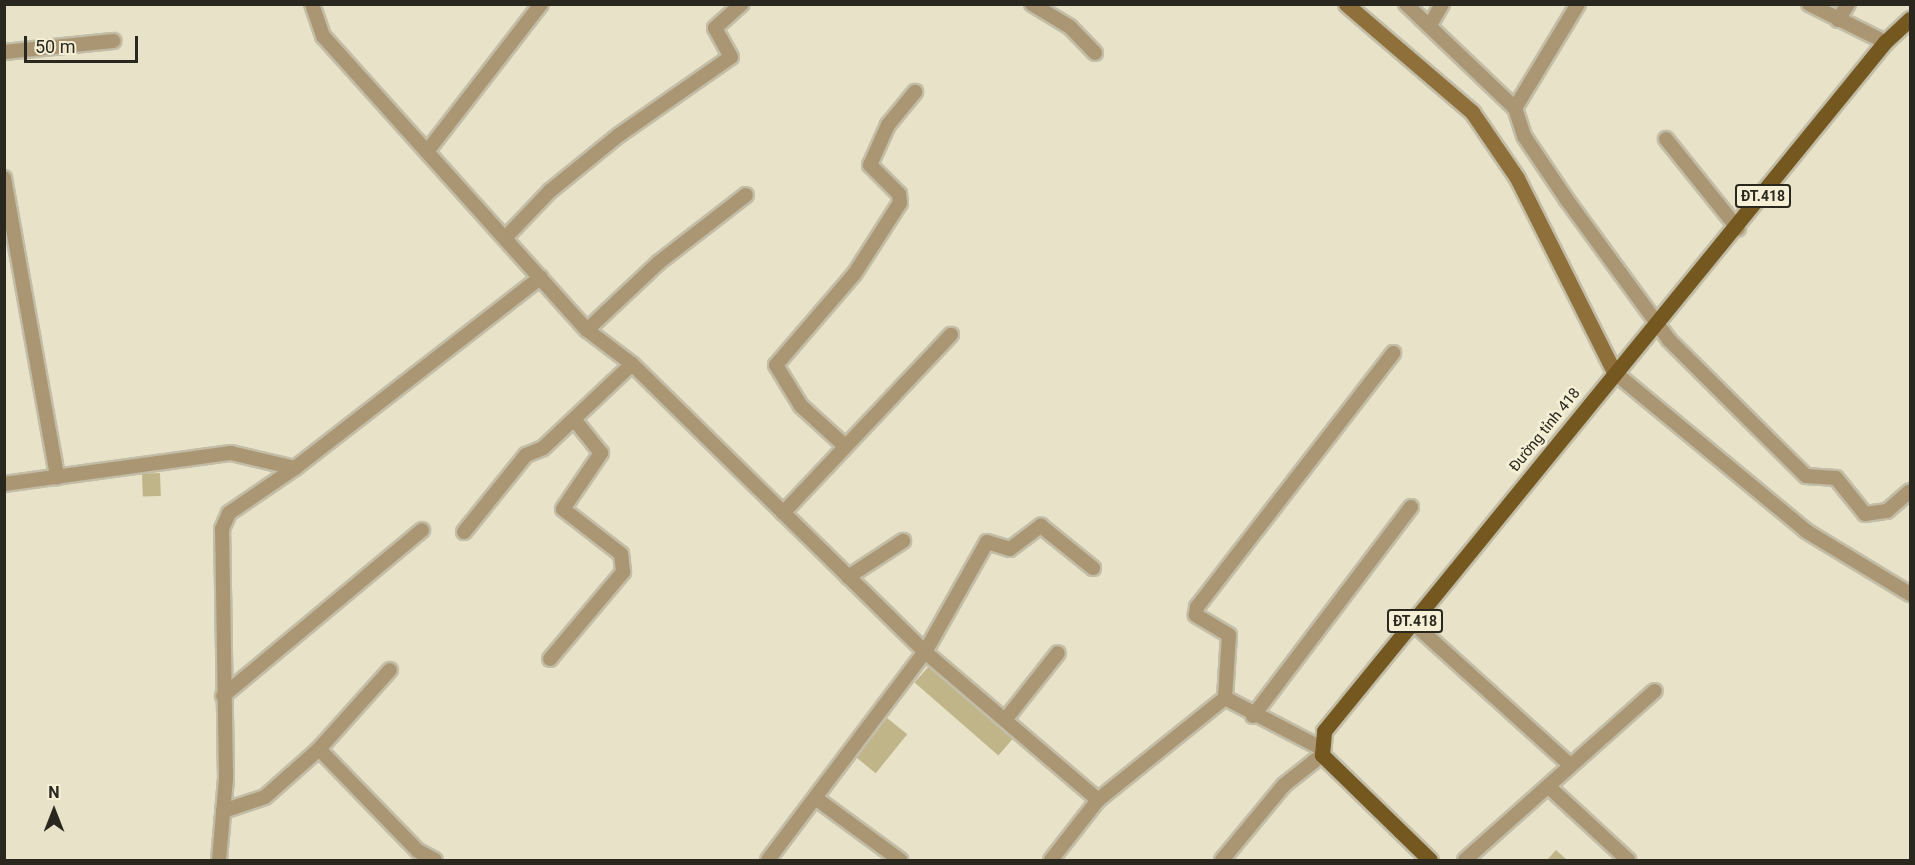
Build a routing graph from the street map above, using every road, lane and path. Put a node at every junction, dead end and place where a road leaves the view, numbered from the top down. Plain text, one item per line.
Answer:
1 (312, 4) edge
2 (541, 4) edge
3 (742, 4) edge
4 (1032, 4) edge
5 (1347, 4) edge
6 (1406, 4) edge
7 (1442, 4) edge
8 (1578, 4) edge
9 (1809, 4) edge
10 (1848, 4) edge
11 (1838, 20) junction
12 (1911, 20) edge
13 (1430, 25) junction
14 (113, 41) dead end
15 (1885, 42) junction
16 (4, 52) edge
17 (1095, 52) dead end
18 (915, 92) dead end
19 (1515, 108) junction
20 (1666, 139) dead end
21 (429, 149) junction
22 (4, 178) edge
23 (746, 195) dead end
24 (1738, 229) junction
25 (506, 237) junction
26 (541, 277) junction
27 (1658, 321) junction
28 (588, 330) junction
29 (951, 335) dead end
30 (1393, 353) dead end
31 (632, 364) junction
32 (1614, 372) junction
33 (574, 419) junction
34 (845, 446) junction
35 (295, 468) junction
36 (57, 477) junction
37 (4, 484) edge
38 (1911, 491) edge
39 (1411, 507) dead end
40 (783, 513) junction
41 (422, 530) dead end
42 (464, 532) dead end
43 (903, 541) dead end
44 (1093, 568) dead end
45 (848, 577) junction
46 (1911, 594) edge
47 (1413, 622) junction
48 (926, 652) junction
49 (1058, 653) dead end
50 (550, 659) dead end
51 (390, 670) dead end
52 (1655, 691) dead end
53 (223, 696) junction
54 (1225, 698) junction
55 (1253, 716) junction
56 (1005, 720) junction
57 (319, 749) junction
58 (1321, 751) junction
59 (1570, 765) junction
60 (1549, 787) junction
61 (819, 800) junction
62 (1098, 800) junction
63 (223, 811) junction
64 (219, 861) edge
65 (435, 861) edge
66 (768, 861) edge
67 (900, 861) edge
68 (1051, 861) edge
69 (1222, 861) edge
70 (1430, 861) edge
71 (1466, 861) edge
72 (1628, 861) edge

1 - 21 street
2 - 21 street
3 - 25 street
4 - 17 street
5 - 32 main road
6 - 13 street
7 - 13 street
8 - 19 street
9 - 11 street
10 - 11 street
11 - 15 street
12 - 15 main road, Đường tỉnh 418 / ĐT.418
13 - 19 street
14 - 16 street
15 - 24 main road, Đường tỉnh 418 / ĐT.418
18 - 34 street
19 - 27 street
20 - 24 street
21 - 25 street
22 - 36 street
23 - 28 street
24 - 27 main road, Đường tỉnh 418 / ĐT.418
25 - 26 street
26 - 28 street
26 - 35 street
27 - 32 main road, Đường tỉnh 418 / ĐT.418
27 - 38 street
28 - 31 street
29 - 34 street
30 - 54 street
31 - 33 street
31 - 40 street
32 - 46 street
32 - 47 main road, Đường tỉnh 418 / ĐT.418
33 - 42 street
33 - 50 street
34 - 40 street
35 - 36 street
35 - 53 street
36 - 37 street
39 - 55 street
40 - 45 street
41 - 53 street
43 - 45 street
44 - 48 street
45 - 48 street
47 - 58 main road, Đường tỉnh 418 / ĐT.418
47 - 59 street
48 - 56 street
48 - 61 street
49 - 56 street
51 - 57 street
52 - 59 street
53 - 63 street
54 - 55 street
54 - 62 street
55 - 58 street
56 - 62 street
57 - 63 street
57 - 65 street
58 - 69 street
58 - 70 main road
59 - 60 street
60 - 71 street
60 - 72 street
61 - 66 street
61 - 67 street
62 - 68 street
63 - 64 street

